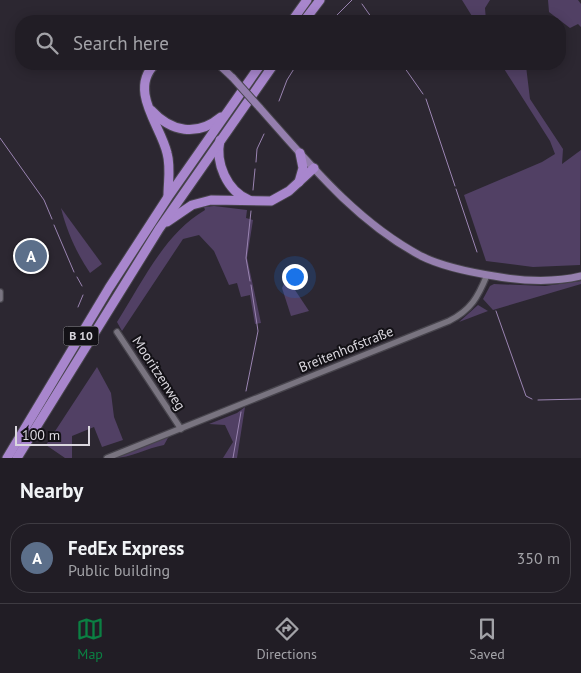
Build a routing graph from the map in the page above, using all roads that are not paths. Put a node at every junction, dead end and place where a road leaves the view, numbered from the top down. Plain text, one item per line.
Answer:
1 (307, 0) edge
2 (320, 0) edge
3 (296, 15) edge
4 (309, 15) edge
5 (151, 70) edge
6 (224, 70) edge
7 (257, 70) edge
8 (270, 70) edge
9 (231, 106) junction
10 (148, 107) junction
11 (221, 137) junction
12 (300, 153) junction
13 (314, 168) junction
14 (299, 182) junction
15 (168, 197) junction
16 (254, 202) junction
17 (159, 228) junction
18 (487, 275) junction
19 (581, 276) edge
20 (0, 292) edge
21 (0, 300) edge
22 (117, 332) dead end
23 (181, 429) junction
24 (7, 458) edge
25 (17, 458) edge
26 (107, 458) edge

1 - 3 highway
2 - 4 highway
5 - 10 highway
6 - 12 main road, bridge
7 - 9 highway, B 10
8 - 11 highway, B 10
9 - 10 highway
9 - 15 highway, B 10
10 - 15 highway
11 - 16 highway
11 - 17 highway, B 10
12 - 13 main road
12 - 14 highway
13 - 14 highway
13 - 18 main road
14 - 16 highway
15 - 24 highway, B 10
16 - 17 highway
17 - 25 highway, B 10
18 - 19 main road
18 - 23 street, Breitenhofstraße
20 - 21 street
22 - 23 street, Mooritzenweg
23 - 26 street, Breitenhofstraße

